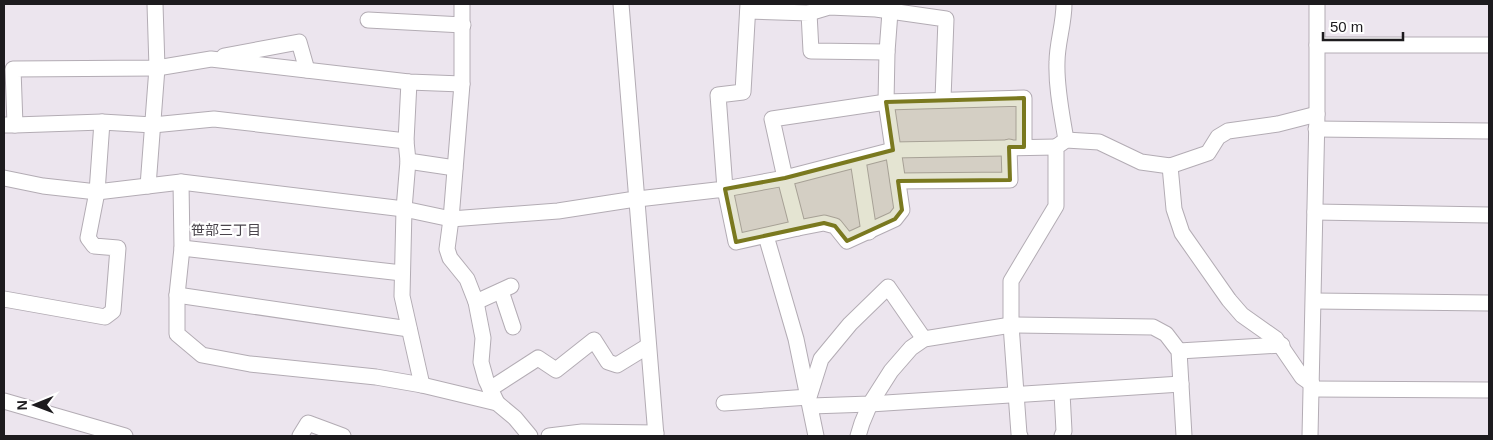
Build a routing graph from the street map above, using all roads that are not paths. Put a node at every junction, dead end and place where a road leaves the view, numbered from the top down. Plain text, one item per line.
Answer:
1 (155, 4) edge
2 (462, 4) edge
3 (621, 4) edge
4 (1064, 4) edge
5 (1317, 4) edge
6 (748, 7) edge
7 (778, 8) edge
8 (890, 12) junction
9 (809, 13) junction
10 (368, 20) dead end
11 (462, 25) junction
12 (1317, 45) junction
13 (1489, 45) edge
14 (887, 52) junction
15 (211, 59) junction
16 (157, 68) junction
17 (307, 70) junction
18 (409, 82) junction
19 (462, 84) junction
20 (943, 99) junction
21 (886, 102) junction
22 (1317, 121) junction
23 (102, 122) junction
24 (10, 125) edge
25 (153, 125) junction
26 (1489, 131) edge
27 (406, 141) junction
28 (1061, 144) junction
29 (1016, 147) junction
30 (892, 150) junction
31 (858, 160) junction
32 (408, 161) junction
33 (1170, 166) junction
34 (455, 168) junction
35 (4, 178) edge
36 (785, 178) junction
37 (898, 181) junction
38 (181, 182) junction
39 (148, 186) junction
40 (725, 189) junction
41 (96, 192) junction
42 (637, 199) junction
43 (404, 209) junction
44 (1315, 212) junction
45 (1489, 215) edge
46 (451, 219) junction
47 (798, 228) junction
48 (870, 232) junction
49 (766, 236) junction
50 (182, 248) junction
51 (402, 273) junction
52 (177, 295) junction
53 (4, 299) edge
54 (1314, 301) junction
55 (476, 302) junction
56 (1489, 302) edge
57 (1011, 325) junction
58 (513, 327) dead end
59 (409, 329) junction
60 (924, 339) junction
61 (1282, 345) junction
62 (648, 346) junction
63 (1179, 351) junction
64 (422, 384) junction
65 (1181, 384) junction
66 (1312, 386) junction
67 (490, 389) junction
68 (1489, 390) edge
69 (1062, 393) junction
70 (1016, 395) junction
71 (4, 401) edge
72 (810, 402) junction
73 (497, 403) junction
74 (724, 403) dead end
75 (870, 404) junction
76 (656, 434) edge
77 (125, 436) edge
78 (300, 436) edge
79 (343, 436) edge
80 (530, 436) edge
81 (549, 436) edge
82 (816, 436) edge
83 (858, 436) edge
84 (1020, 436) edge
85 (1062, 436) edge
86 (1184, 436) edge
87 (1310, 436) edge

1 - 16 street
2 - 11 street
3 - 42 street
4 - 28 street
5 - 12 street
6 - 7 street
6 - 40 street
7 - 9 street
8 - 9 street
8 - 14 street
8 - 20 street
9 - 14 street
10 - 11 street
11 - 19 street
12 - 13 street
12 - 22 street
14 - 21 street
15 - 16 street
15 - 17 street
15 - 17 street
16 - 24 street
16 - 25 street
17 - 18 street
18 - 19 street
18 - 27 street
19 - 34 street
20 - 21 street
20 - 29 street
21 - 30 street
21 - 36 street
22 - 26 street
22 - 33 street
22 - 44 street
23 - 24 street
23 - 25 street
23 - 41 street
25 - 27 street
25 - 39 street
27 - 32 street
28 - 29 street
28 - 33 street
28 - 57 street
29 - 30 street
29 - 37 street
30 - 31 street
30 - 37 street
31 - 36 street
31 - 48 street
32 - 34 street
32 - 43 street
33 - 61 street
34 - 46 street
35 - 41 street
36 - 40 street
36 - 47 street
37 - 48 street
38 - 39 street
38 - 43 street
38 - 50 street
39 - 41 street
40 - 42 street
40 - 49 street
41 - 53 street
42 - 46 street
42 - 62 street
43 - 46 street
43 - 51 street
44 - 45 street
44 - 54 street
46 - 55 street
47 - 48 street
47 - 49 street
49 - 72 street
50 - 51 street
50 - 52 street
51 - 59 street
52 - 59 street
52 - 64 street
54 - 56 street
54 - 66 street
55 - 58 street
55 - 67 street
57 - 60 street
57 - 63 street
57 - 70 street
59 - 64 street
60 - 72 street
60 - 75 street
61 - 63 street
61 - 66 street
62 - 67 street
62 - 76 street
63 - 65 street
64 - 73 street
65 - 69 street
65 - 86 street
66 - 68 street
66 - 87 street
67 - 73 street
69 - 70 street
69 - 85 street
70 - 75 street
70 - 84 street
71 - 77 street
72 - 74 street
72 - 75 street
72 - 82 street
73 - 80 street
75 - 83 street
76 - 81 street
78 - 79 street

